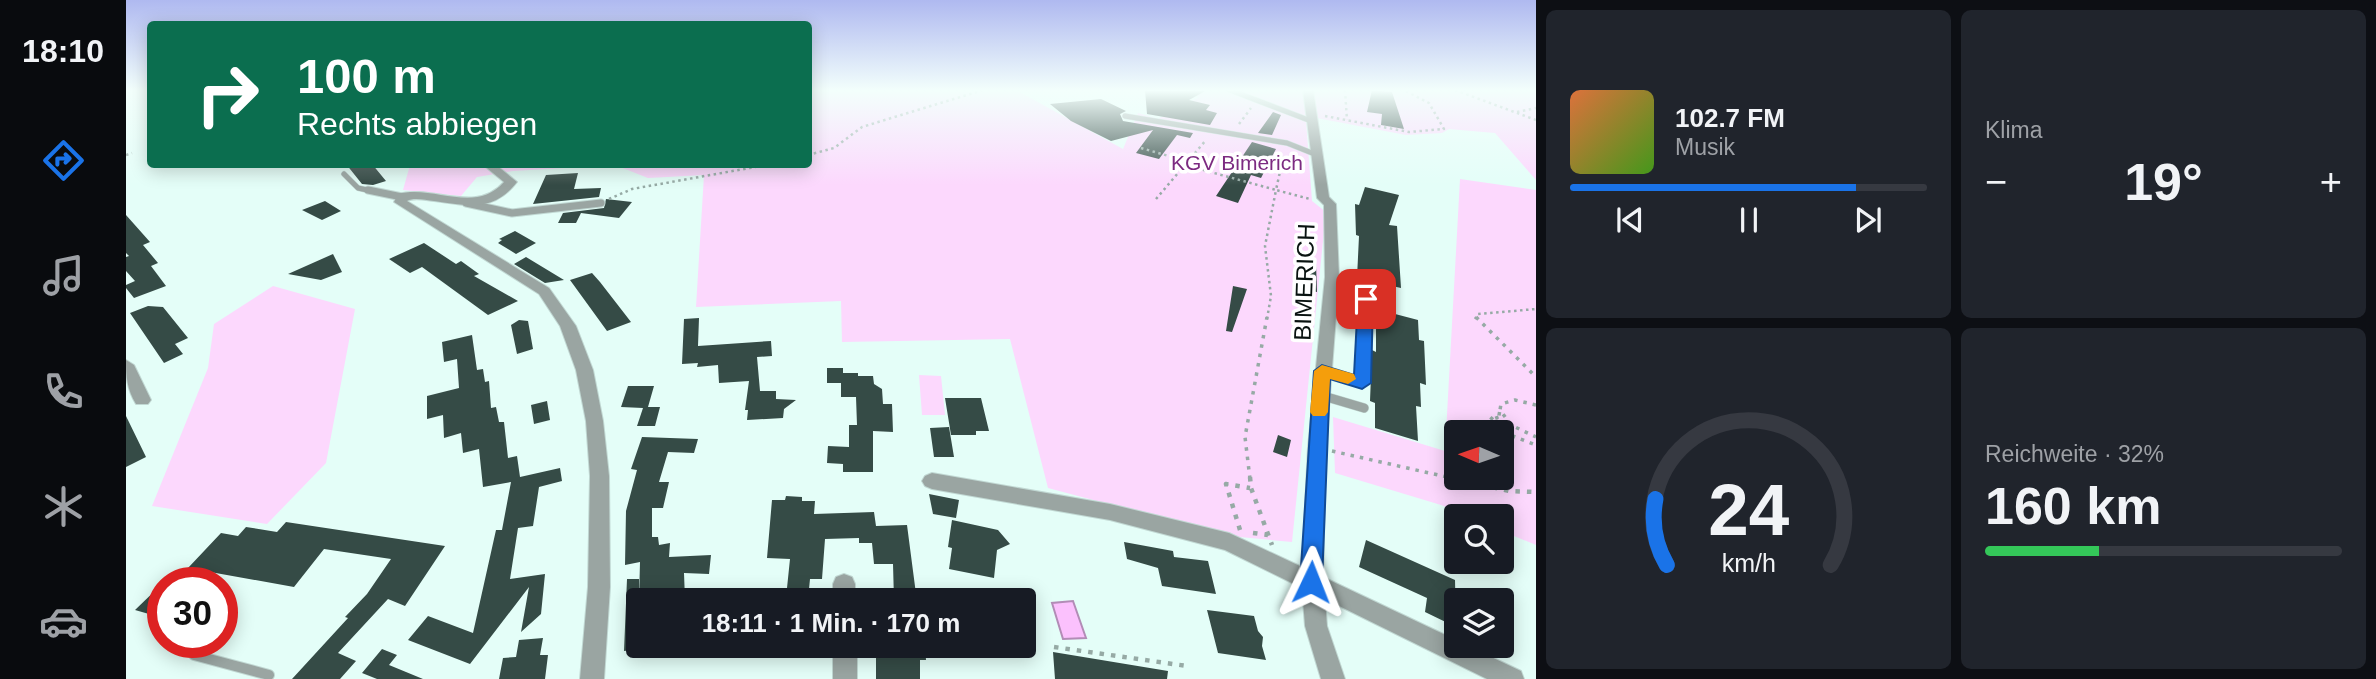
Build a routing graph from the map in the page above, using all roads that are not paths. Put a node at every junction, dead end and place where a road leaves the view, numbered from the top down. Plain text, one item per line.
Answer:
1 (1158, 122) edge
2 (1311, 122) edge
3 (1317, 155) junction
4 (492, 168) edge
5 (344, 174) dead end
6 (402, 197) junction
7 (466, 203) junction
8 (601, 203) road end
9 (1366, 299) dead end
10 (126, 365) edge
11 (1322, 371) junction
12 (1320, 395) junction
13 (142, 400) dead end
14 (1364, 408) dead end
15 (932, 481) dead end
16 (1311, 582) junction
17 (205, 658) edge
18 (845, 658) edge
19 (269, 675) dead end
20 (592, 679) edge
21 (845, 679) edge
22 (1333, 679) edge
23 (1512, 679) edge

1 - 3 lane
2 - 3 street, BIMERICH
3 - 11 street, BIMERICH
4 - 7 street
5 - 6 lane
6 - 7 street
6 - 20 street
7 - 8 lane
9 - 11 lane
10 - 13 street
11 - 12 street, BIMERICH
12 - 14 lane
12 - 16 street, BIMERICH
15 - 16 street
16 - 22 street, BIMERICH
16 - 23 street
17 - 19 lane
18 - 21 street

